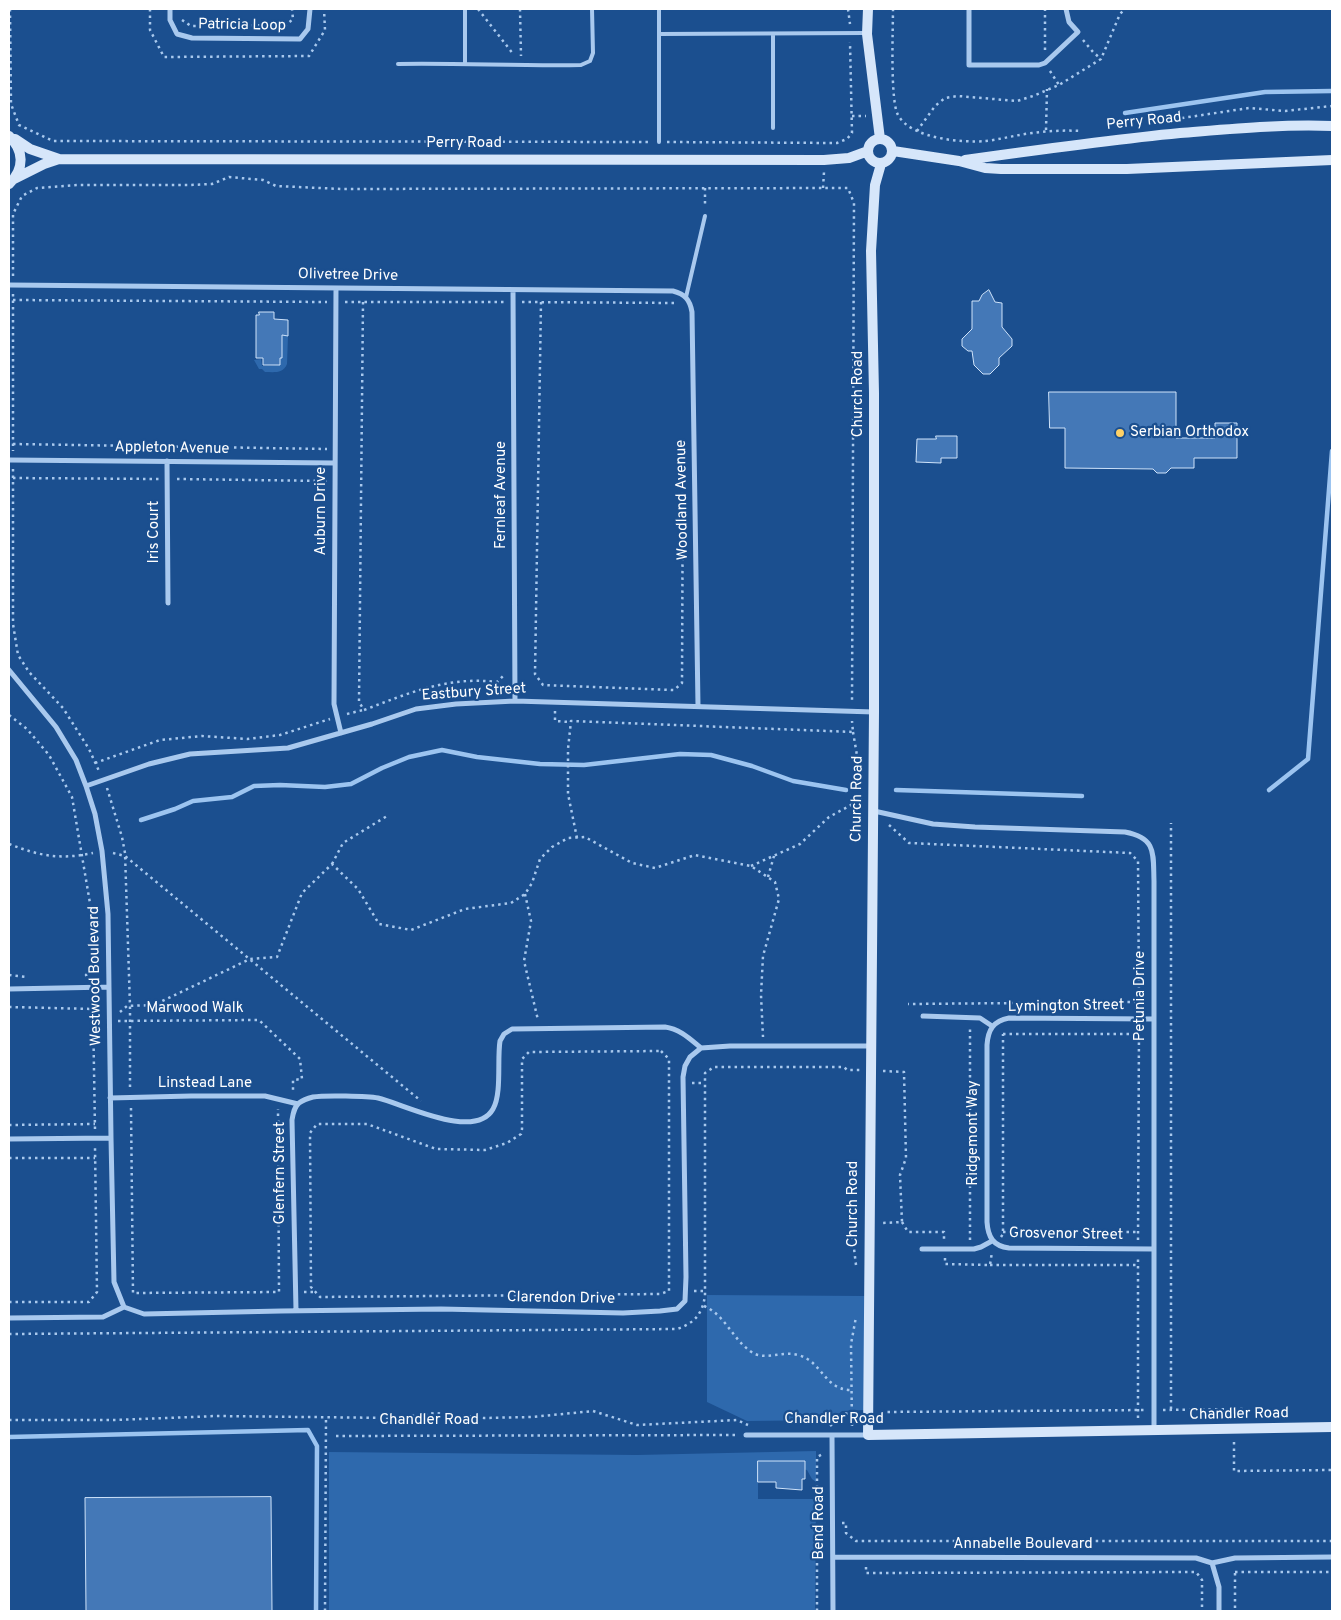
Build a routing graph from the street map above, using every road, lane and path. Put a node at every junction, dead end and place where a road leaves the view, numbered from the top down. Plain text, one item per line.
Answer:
1 (10, 9) edge
2 (170, 9) edge
3 (292, 9) edge
4 (310, 9) edge
5 (465, 9) edge
6 (478, 9) edge
7 (520, 9) edge
8 (592, 9) edge
9 (659, 9) edge
10 (848, 9) edge
11 (868, 9) edge
12 (893, 9) edge
13 (969, 9) edge
14 (1045, 9) edge
15 (1066, 9) edge
16 (1125, 9) edge
17 (180, 14) dead end
18 (1078, 32) junction
19 (850, 33) junction
20 (659, 34) junction
21 (773, 34) junction
22 (867, 34) junction
23 (1101, 59) junction
24 (465, 63) junction
25 (1045, 63) junction
26 (398, 64) dead end
27 (521, 66) junction
28 (1060, 84) junction
29 (10, 85) edge
30 (1047, 90) junction
31 (1332, 106) edge
32 (1161, 121) dead end
33 (1332, 126) edge
34 (774, 128) dead end
35 (918, 131) junction
36 (1046, 131) junction
37 (1087, 131) dead end
38 (9, 135) edge
39 (880, 139) junction
40 (659, 142) junction
41 (868, 151) junction
42 (893, 151) junction
43 (59, 159) junction
44 (1332, 160) edge
45 (960, 161) junction
46 (881, 164) junction
47 (12, 181) edge
48 (705, 188) junction
49 (705, 216) joint
50 (11, 285) edge
51 (336, 288) junction
52 (513, 290) junction
53 (686, 297) junction
54 (13, 300) junction
55 (336, 302) junction
56 (363, 302) junction
57 (513, 302) junction
58 (540, 302) junction
59 (683, 303) dead end
60 (683, 433) dead end
61 (13, 444) junction
62 (328, 449) dead end
63 (11, 460) edge
64 (167, 461) junction
65 (334, 463) junction
66 (168, 603) dead end
67 (9, 670) edge
68 (505, 675) dead end
69 (515, 701) junction
70 (556, 702) junction
71 (698, 706) junction
72 (364, 710) junction
73 (852, 712) junction
74 (874, 712) junction
75 (9, 715) edge
76 (337, 717) junction
77 (570, 722) junction
78 (853, 732) junction
79 (341, 733) junction
80 (95, 763) junction
81 (861, 775) dead end
82 (104, 780) junction
83 (86, 786) junction
84 (864, 793) dead end
85 (862, 799) junction
86 (873, 810) junction
87 (386, 816) dead end
88 (1171, 823) dead end
89 (577, 838) junction
90 (9, 844) edge
91 (102, 851) junction
92 (82, 856) junction
93 (125, 856) junction
94 (774, 856) junction
95 (332, 864) junction
96 (751, 866) junction
97 (768, 877) junction
98 (525, 894) junction
99 (250, 959) junction
100 (9, 975) edge
101 (77, 976) dead end
102 (33, 977) dead end
103 (109, 987) junction
104 (9, 989) edge
105 (908, 1004) dead end
106 (970, 1004) junction
107 (1000, 1004) junction
108 (130, 1006) junction
109 (9, 1007) edge
110 (923, 1016) dead end
111 (970, 1018) junction
112 (1003, 1019) junction
113 (1139, 1019) junction
114 (1154, 1019) junction
115 (109, 1021) junction
116 (130, 1021) junction
117 (992, 1026) junction
118 (540, 1028) junction
119 (1139, 1034) junction
120 (764, 1046) junction
121 (870, 1046) junction
122 (702, 1048) junction
123 (669, 1059) joint
124 (870, 1071) junction
125 (110, 1098) junction
126 (130, 1098) junction
127 (278, 1099) junction
128 (298, 1104) junction
129 (442, 1119) junction
130 (95, 1124) junction
131 (9, 1125) edge
132 (95, 1138) junction
133 (110, 1138) junction
134 (9, 1139) edge
135 (9, 1158) edge
136 (95, 1158) junction
137 (1003, 1232) dead end
138 (1138, 1232) junction
139 (992, 1241) junction
140 (922, 1249) dead end
141 (970, 1249) junction
142 (1138, 1249) junction
143 (1154, 1249) junction
144 (990, 1265) dead end
145 (1138, 1265) junction
146 (9, 1302) edge
147 (124, 1306) junction
148 (704, 1306) junction
149 (296, 1310) junction
150 (9, 1318) edge
151 (9, 1334) edge
152 (850, 1390) dead end
153 (1171, 1409) junction
154 (1234, 1409) dead end
155 (1138, 1410) junction
156 (1154, 1410) junction
157 (868, 1413) junction
158 (326, 1418) junction
159 (9, 1420) edge
160 (752, 1426) dead end
161 (830, 1426) dead end
162 (1332, 1428) edge
163 (1138, 1432) junction
164 (1154, 1432) junction
165 (746, 1435) joint
166 (832, 1435) junction
167 (868, 1435) junction
168 (336, 1436) dead end
169 (832, 1450) junction
170 (1234, 1454) dead end
171 (1332, 1470) edge
172 (842, 1523) dead end
173 (865, 1541) junction
174 (1332, 1541) edge
175 (833, 1556) junction
176 (865, 1557) junction
177 (1332, 1557) edge
178 (1212, 1563) junction
179 (1332, 1572) edge
180 (326, 1611) edge
181 (817, 1611) edge
182 (833, 1611) edge
183 (1202, 1611) edge
184 (1219, 1611) edge
185 (1235, 1611) edge

1 - 29 path
2 - 4 street, Patricia Loop
3 - 17 path
5 - 24 lane
6 - 27 path
7 - 27 path
8 - 27 lane
9 - 20 lane
10 - 19 path
11 - 22 main road
12 - 35 path
13 - 25 street
14 - 25 path
15 - 18 street
16 - 23 path
18 - 23 path
18 - 25 street
19 - 21 lane
19 - 22 lane
19 - 40 path
20 - 21 lane
20 - 40 lane
21 - 34 lane
22 - 39 main road
23 - 28 path
24 - 26 lane
24 - 27 lane
25 - 28 path
28 - 30 path
29 - 40 path
30 - 35 path
30 - 36 path
31 - 32 path
33 - 45 main road, Perry Road
35 - 36 path
36 - 37 path
38 - 43 main road, Perry Road
38 - 47 main road
39 - 41 main road
39 - 42 main road
41 - 43 main road, Perry Road
41 - 46 main road
42 - 45 main road, Perry Road
42 - 46 main road
43 - 47 main road, Perry Road
44 - 45 main road, Perry Road
46 - 74 main road, Church Road
48 - 49 path
48 - 50 path
48 - 73 path
49 - 53 lane
50 - 51 street, Olivetree Drive
50 - 54 path
51 - 52 street, Olivetree Drive
51 - 55 street, Auburn Drive
52 - 53 street, Olivetree Drive
52 - 57 street, Fernleaf Avenue
53 - 71 street, Woodland Avenue
54 - 55 path
54 - 61 path
55 - 56 path
55 - 65 street, Auburn Drive
56 - 57 path
56 - 72 path
57 - 58 path
57 - 69 street, Fernleaf Avenue
58 - 59 path
58 - 60 path
61 - 62 path
61 - 63 path
63 - 64 street, Appleton Avenue
63 - 80 path
64 - 65 street, Appleton Avenue
64 - 66 street, Iris Court
65 - 76 street, Auburn Drive
67 - 83 street, Westwood Boulevard
68 - 72 path
69 - 70 street, Eastbury Street
69 - 79 street, Eastbury Street
70 - 71 street, Eastbury Street
70 - 77 path
71 - 73 street, Eastbury Street
72 - 76 path
73 - 74 street, Eastbury Street
73 - 78 path
74 - 86 main road, Church Road
75 - 92 path
76 - 79 street, Auburn Drive
76 - 80 path
77 - 78 path
77 - 89 path
78 - 81 path
79 - 82 street, Eastbury Street
80 - 82 path
82 - 83 street, Eastbury Street
82 - 93 path
83 - 91 street, Westwood Boulevard
84 - 85 path
85 - 86 path
85 - 94 path
86 - 107 path
86 - 114 street, Petunia Drive
86 - 121 main road, Church Road
87 - 95 path
88 - 153 path
89 - 96 path
89 - 98 path
90 - 92 path
91 - 92 path
91 - 93 path
91 - 103 street, Westwood Boulevard
92 - 101 path
93 - 99 path
93 - 108 path
94 - 96 path
94 - 97 path
95 - 98 path
95 - 99 path
96 - 97 path
97 - 120 path
98 - 118 path
99 - 108 path
99 - 129 path
100 - 102 path
103 - 104 street
103 - 115 street, Westwood Boulevard
105 - 106 path
106 - 107 path
106 - 111 path
107 - 112 path
108 - 115 path
108 - 116 path
109 - 130 path
110 - 111 street, Lymington Street
111 - 117 street, Lymington Street
111 - 141 path
112 - 113 street, Lymington Street
112 - 117 street, Lymington Street
112 - 119 path
113 - 114 street, Lymington Street
113 - 119 path
114 - 143 street, Petunia Drive
115 - 116 path, Marwood Walk
115 - 125 street, Westwood Boulevard
116 - 126 path
116 - 128 path, Marwood Walk
117 - 139 street, Ridgemont Way
118 - 122 street, Glenfern Street
118 - 129 street, Glenfern Street
119 - 138 path
120 - 121 street
120 - 122 street
121 - 124 main road, Church Road
122 - 149 street, Clarendon Drive
123 - 123 path
124 - 148 path
124 - 157 main road, Church Road
125 - 126 street, Linstead Lane
125 - 133 street, Westwood Boulevard
126 - 127 street, Linstead Lane
126 - 127 path
127 - 128 street, Linstead Lane
128 - 129 street, Glenfern Street
128 - 149 street, Glenfern Street
130 - 131 path
130 - 132 path
132 - 133 street
132 - 134 street
132 - 136 path
133 - 147 street, Westwood Boulevard
135 - 136 path
136 - 146 path
137 - 138 path
138 - 142 path
139 - 141 street, Grosvenor Street
139 - 142 street, Grosvenor Street
140 - 141 street, Grosvenor Street
142 - 143 street, Grosvenor Street
142 - 145 path
143 - 156 street, Petunia Drive
144 - 145 path
145 - 155 path
147 - 149 street, Clarendon Drive
147 - 150 street
148 - 151 path
148 - 152 path
153 - 154 path
153 - 156 path
155 - 156 path
155 - 157 path
155 - 163 path
156 - 164 street, Petunia Drive
157 - 161 path
157 - 167 main road, Church Road
158 - 159 path
158 - 160 path
158 - 180 path
162 - 164 main road, Chandler Road
163 - 164 main road, Chandler Road
163 - 167 main road, Chandler Road
165 - 166 street, Chandler Road
165 - 168 path, Chandler Road
166 - 167 street, Chandler Road
166 - 169 street, Bend Road
169 - 175 street, Bend Road
169 - 181 path
170 - 171 path
172 - 173 path
173 - 174 path
173 - 176 path
175 - 176 street, Annabelle Boulevard
175 - 182 street, Bend Road
176 - 178 street, Annabelle Boulevard
176 - 183 path
177 - 178 street
178 - 184 street
179 - 185 path

